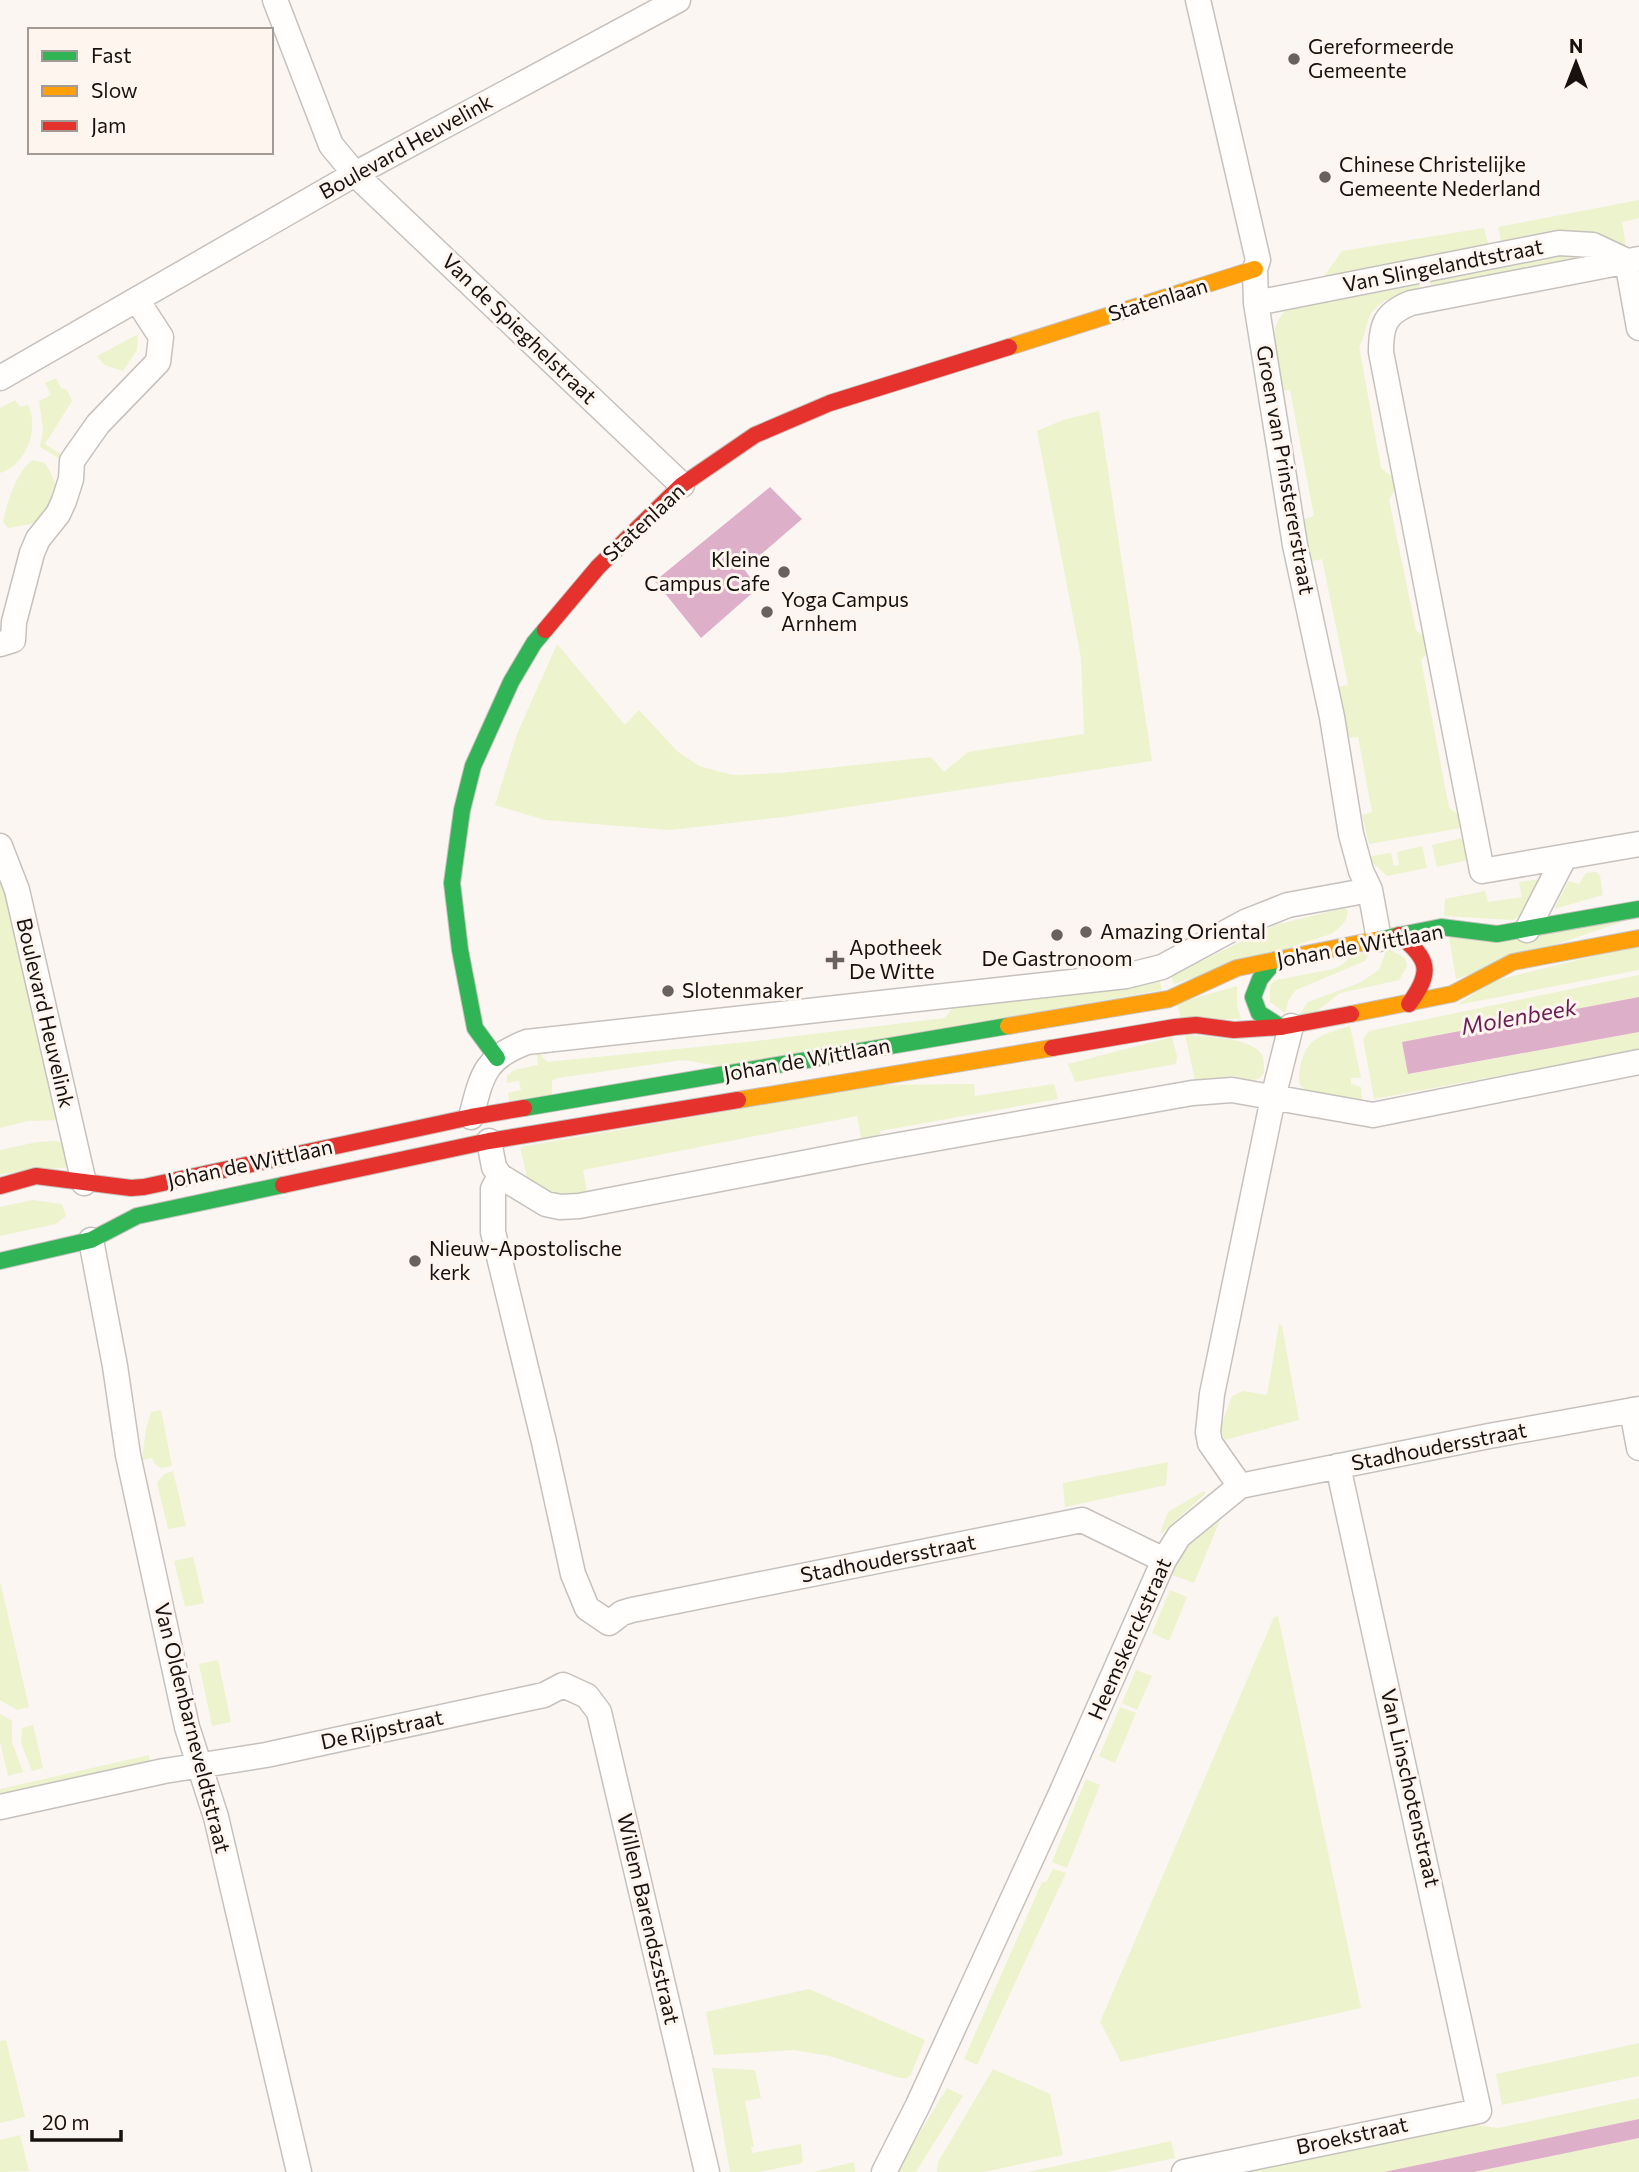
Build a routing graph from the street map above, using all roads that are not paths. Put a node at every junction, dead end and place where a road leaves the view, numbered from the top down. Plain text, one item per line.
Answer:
1 (275, 0) edge
2 (678, 0) edge
3 (1198, 0) edge
4 (355, 174) junction
5 (1633, 260) edge
6 (1255, 270) junction
7 (137, 300) junction
8 (1256, 303) junction
9 (1639, 328) edge
10 (0, 378) edge
11 (682, 485) junction
12 (0, 644) edge
13 (1639, 844) edge
14 (0, 846) edge
15 (1564, 858) junction
16 (1370, 890) junction
17 (1639, 909) edge
18 (1527, 930) junction
19 (1389, 937) junction
20 (1639, 938) edge
21 (1276, 960) junction
22 (1409, 1004) junction
23 (1286, 1027) junction
24 (497, 1058) junction
25 (1639, 1062) edge
26 (1273, 1098) junction
27 (471, 1116) junction
28 (489, 1141) junction
29 (500, 1175) junction
30 (0, 1186) edge
31 (86, 1192) junction
32 (90, 1231) junction
33 (0, 1261) edge
34 (1635, 1410) edge
35 (1639, 1448) edge
36 (1338, 1466) junction
37 (1240, 1486) junction
38 (1164, 1560) junction
39 (563, 1685) joint
40 (198, 1765) junction
41 (0, 1807) edge
42 (1479, 2111) joint
43 (299, 2172) edge
44 (707, 2172) edge
45 (884, 2172) edge
46 (1184, 2172) edge

1 - 4 street, Van de Spieghelstraat
2 - 4 street, Boulevard Heuvelink
3 - 6 street, Groen van Prinstererstraat
4 - 7 street, Boulevard Heuvelink
4 - 11 street, Van de Spieghelstraat
5 - 8 street, Van Slingelandtstraat
5 - 9 street
5 - 15 street, Van Slingelandtstraat
6 - 8 street, Groen van Prinstererstraat
6 - 11 main road, Statenlaan
7 - 10 street, Boulevard Heuvelink
7 - 12 street
8 - 16 street, Groen van Prinstererstraat
11 - 24 main road, Statenlaan
13 - 15 street
14 - 31 street, Boulevard Heuvelink
15 - 18 street
16 - 19 street, Groen van Prinstererstraat
16 - 24 street, Johan de Wittlaan
17 - 18 main road, Johan de Wittlaan
18 - 19 main road, Johan de Wittlaan
19 - 21 main road, Johan de Wittlaan
19 - 22 main road
20 - 22 main road, Johan de Wittlaan
21 - 23 main road
21 - 27 main road, Johan de Wittlaan
22 - 23 main road, Johan de Wittlaan
23 - 26 street
23 - 28 main road, Johan de Wittlaan
24 - 27 street
25 - 26 street
26 - 29 street
26 - 37 street
27 - 31 main road, Johan de Wittlaan
28 - 29 street
28 - 32 main road, Johan de Wittlaan
29 - 38 street, Stadhoudersstraat
30 - 31 main road
32 - 33 main road
32 - 40 street, Van Oldenbarneveldtstraat
34 - 35 street
34 - 36 street, Stadhoudersstraat
36 - 37 street, Stadhoudersstraat
36 - 42 street, Van Linschotenstraat
37 - 38 street, Heemskerckstraat
38 - 45 street, Heemskerckstraat
39 - 40 street, De Rijpstraat
39 - 44 street, Willem Barendszstraat
40 - 41 street, De Rijpstraat
40 - 43 street, Van Oldenbarneveldtstraat
42 - 46 street, Broekstraat

